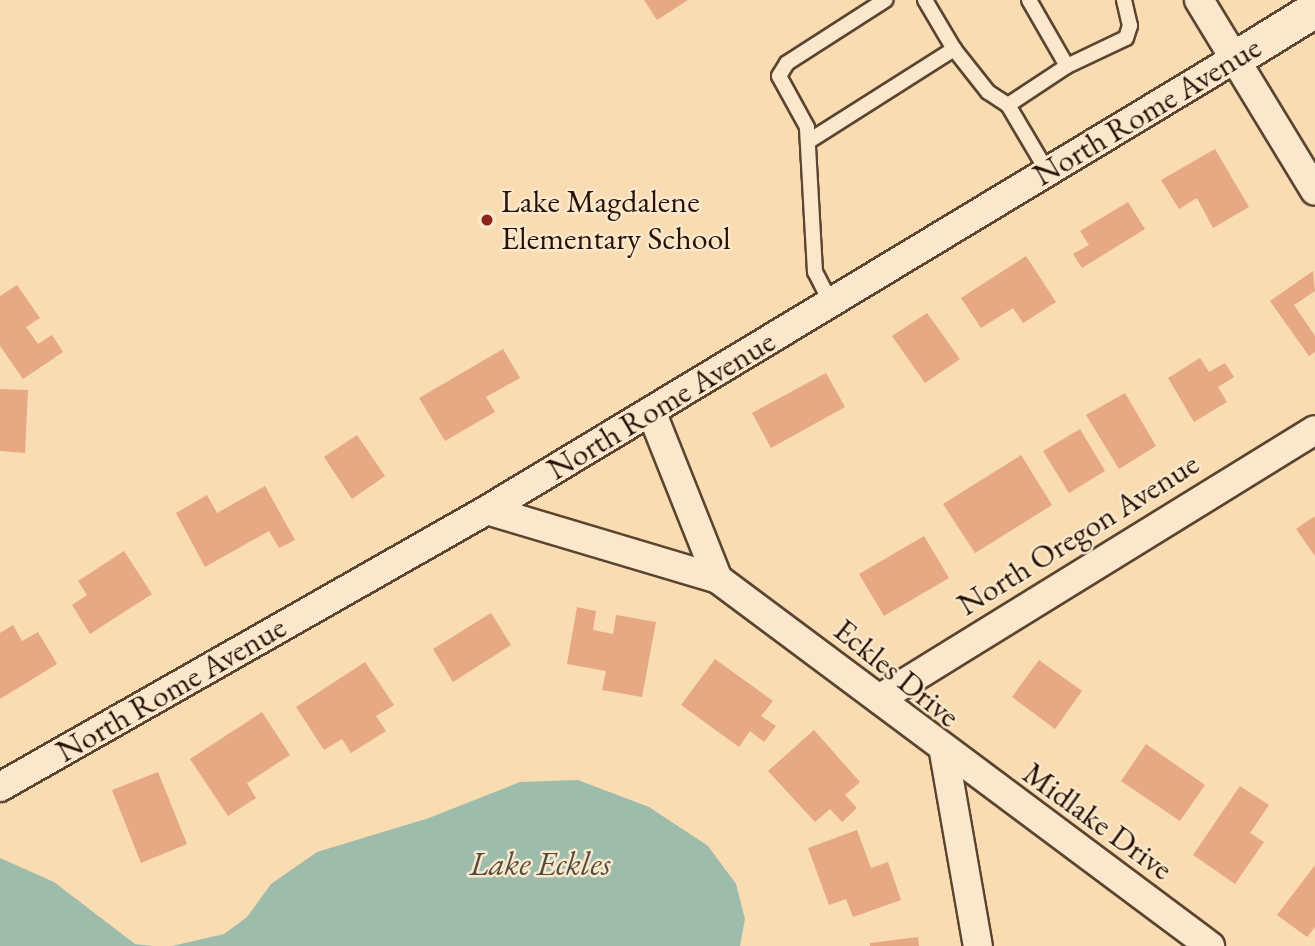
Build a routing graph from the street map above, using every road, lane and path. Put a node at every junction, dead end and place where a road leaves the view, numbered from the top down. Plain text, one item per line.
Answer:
1 (885, 0) edge
2 (925, 0) edge
3 (1029, 0) edge
4 (1125, 0) edge
5 (1199, 0) edge
6 (1315, 9) edge
7 (954, 49) junction
8 (1234, 59) junction
9 (1067, 66) junction
10 (1008, 105) junction
11 (808, 141) junction
12 (1047, 171) junction
13 (1315, 191) edge
14 (831, 303) junction
15 (651, 411) junction
16 (1315, 430) edge
17 (487, 510) junction
18 (718, 579) junction
19 (878, 699) junction
20 (944, 752) junction
21 (0, 787) edge
22 (978, 946) edge
23 (1210, 946) edge

1 - 11 lane
2 - 7 lane
3 - 9 lane
4 - 9 lane
5 - 8 street
6 - 8 street, North Rome Avenue
7 - 10 lane
7 - 11 lane
8 - 12 street, North Rome Avenue
8 - 13 street
9 - 10 lane
10 - 12 lane
11 - 14 lane
12 - 14 street, North Rome Avenue
14 - 15 street, North Rome Avenue
15 - 17 street, North Rome Avenue
15 - 18 street
16 - 19 street, North Oregon Avenue
17 - 18 street, Eckles Drive
17 - 21 street, North Rome Avenue
18 - 19 street, Eckles Drive
19 - 20 street, Eckles Drive
20 - 22 street, Eckles Drive
20 - 23 street, Midlake Drive

